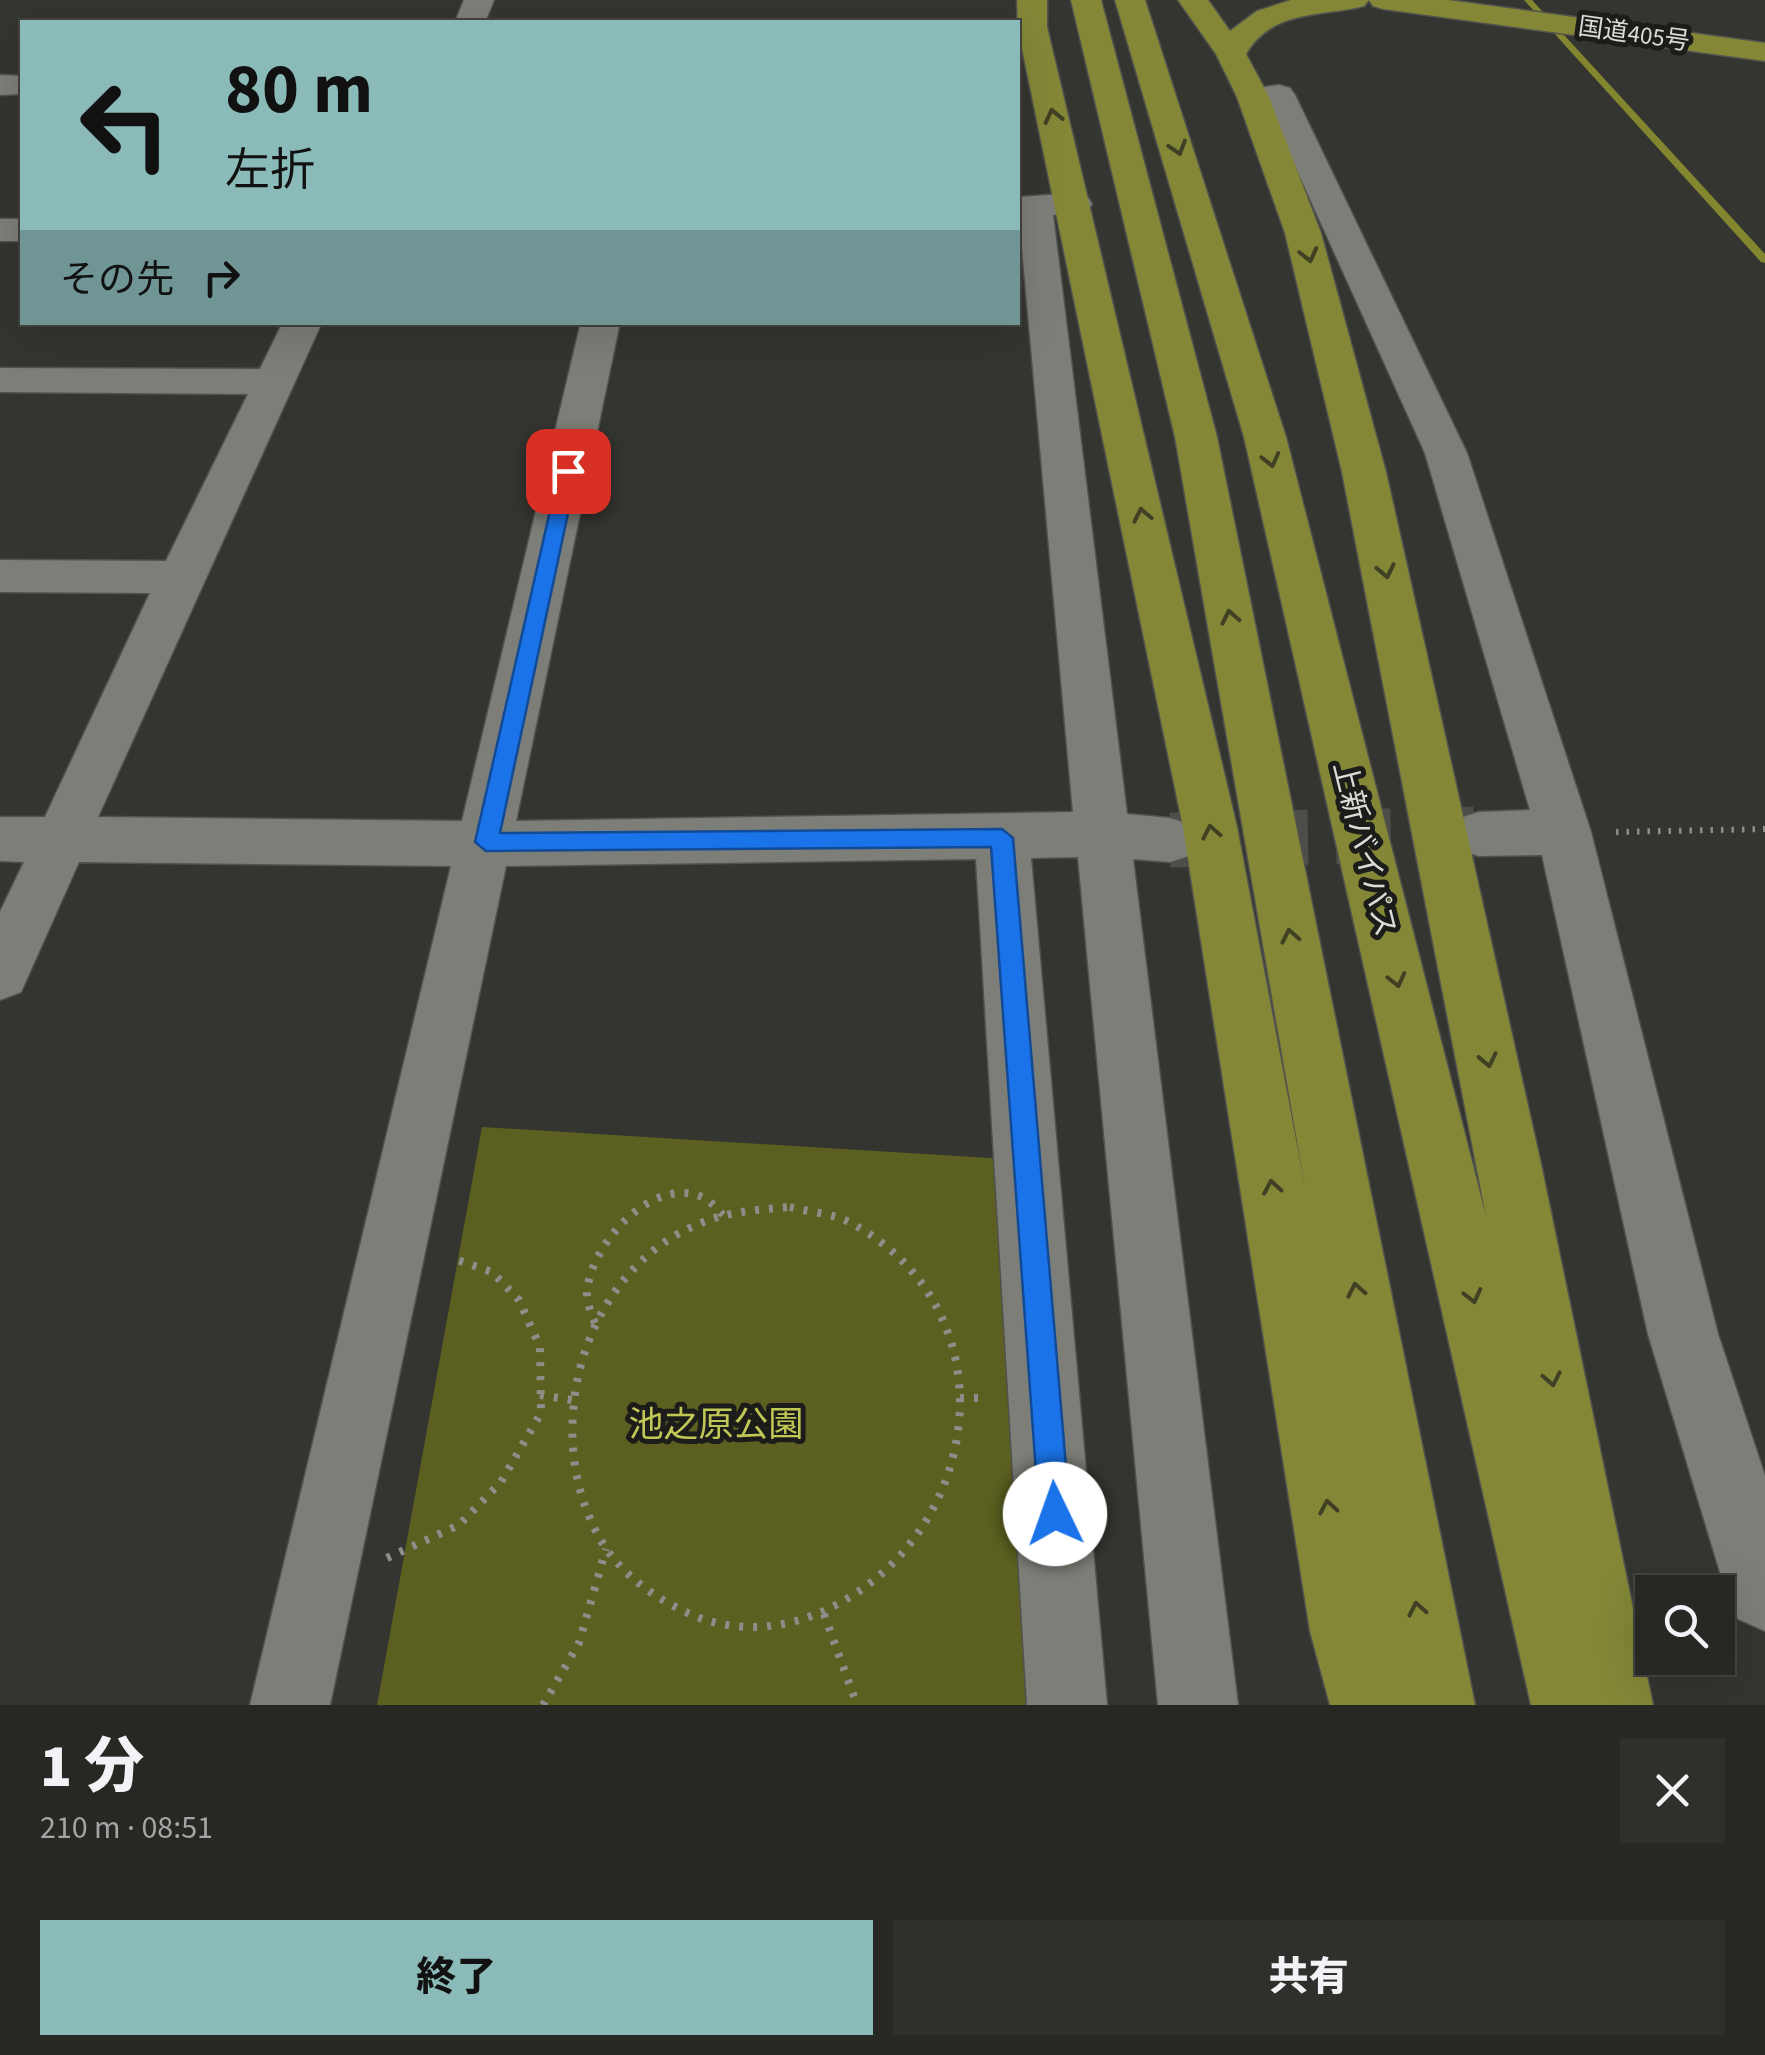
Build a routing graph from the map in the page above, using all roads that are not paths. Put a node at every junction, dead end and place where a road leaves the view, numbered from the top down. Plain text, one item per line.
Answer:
1 (1009, 0) edge
2 (1086, 0) edge
3 (1130, 0) edge
4 (1193, 0) edge
5 (1354, 0) edge
6 (1383, 0) edge
7 (1493, 7) edge
8 (1032, 14) edge
9 (1765, 52) edge
10 (1126, 54) junction
11 (1242, 76) junction
12 (1074, 204) junction
13 (303, 325) edge
14 (600, 325) edge
15 (0, 380) edge
16 (275, 382) junction
17 (0, 576) edge
18 (180, 577) junction
19 (1564, 832) junction
20 (1100, 834) junction
21 (1479, 834) tunnel mouth
22 (1002, 838) junction
23 (0, 839) edge
24 (60, 840) junction
25 (1170, 840) tunnel mouth
26 (486, 842) junction
27 (0, 974) edge
28 (1765, 1592) edge
29 (290, 1705) edge
30 (1067, 1705) edge
31 (1198, 1705) edge
32 (1370, 1705) edge
33 (1435, 1705) edge
34 (1571, 1705) edge
35 (1613, 1705) edge

1 - 8 highway
2 - 10 highway, 上新バイパス
3 - 10 highway, 上新バイパス
4 - 11 highway
5 - 11 highway
6 - 7 highway, 国道405号
7 - 9 highway, 国道405号
12 -> 8 highway
33 -> 10 highway, 上新バイパス
10 -> 34 highway, 上新バイパス
11 - 19 street
11 -> 35 highway
12 - 20 street
32 -> 12 highway
13 - 16 street
14 - 26 street
15 - 16 street
16 - 18 street
17 - 18 street
18 - 24 street
19 - 21 street
19 - 28 street
20 - 22 street
20 - 25 street
20 - 31 street
22 - 26 street
22 - 30 street
23 - 24 street
24 - 26 street
24 - 27 street
26 - 29 street

